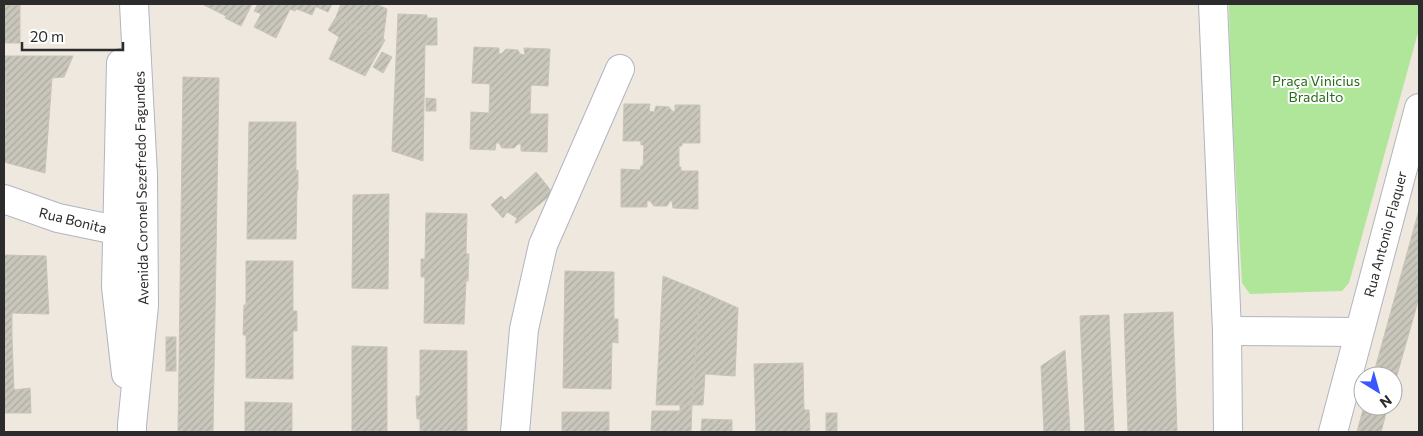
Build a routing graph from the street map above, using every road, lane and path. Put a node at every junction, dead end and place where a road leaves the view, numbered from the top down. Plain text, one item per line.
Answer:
1 (122, 4) edge
2 (134, 4) edge
3 (1213, 4) edge
4 (620, 69) dead end
5 (1419, 108) edge
6 (4, 200) edge
7 (118, 231) junction
8 (144, 236) junction
9 (1227, 331) junction
10 (1359, 332) junction
11 (132, 429) edge
12 (515, 432) edge
13 (1228, 432) edge
14 (1333, 432) edge

1 - 7 street
2 - 8 street, Avenida Coronel Sezefredo Fagundes
3 - 9 street
4 - 12 street
5 - 10 street, Rua Antonio Flaquer
6 - 7 street, Rua Bonita
7 - 8 street, Rua Bonita
7 - 11 street
8 - 11 street, Avenida Coronel Sezefredo Fagundes
9 - 10 street
9 - 13 street
10 - 14 street, Rua Antonio Flaquer

